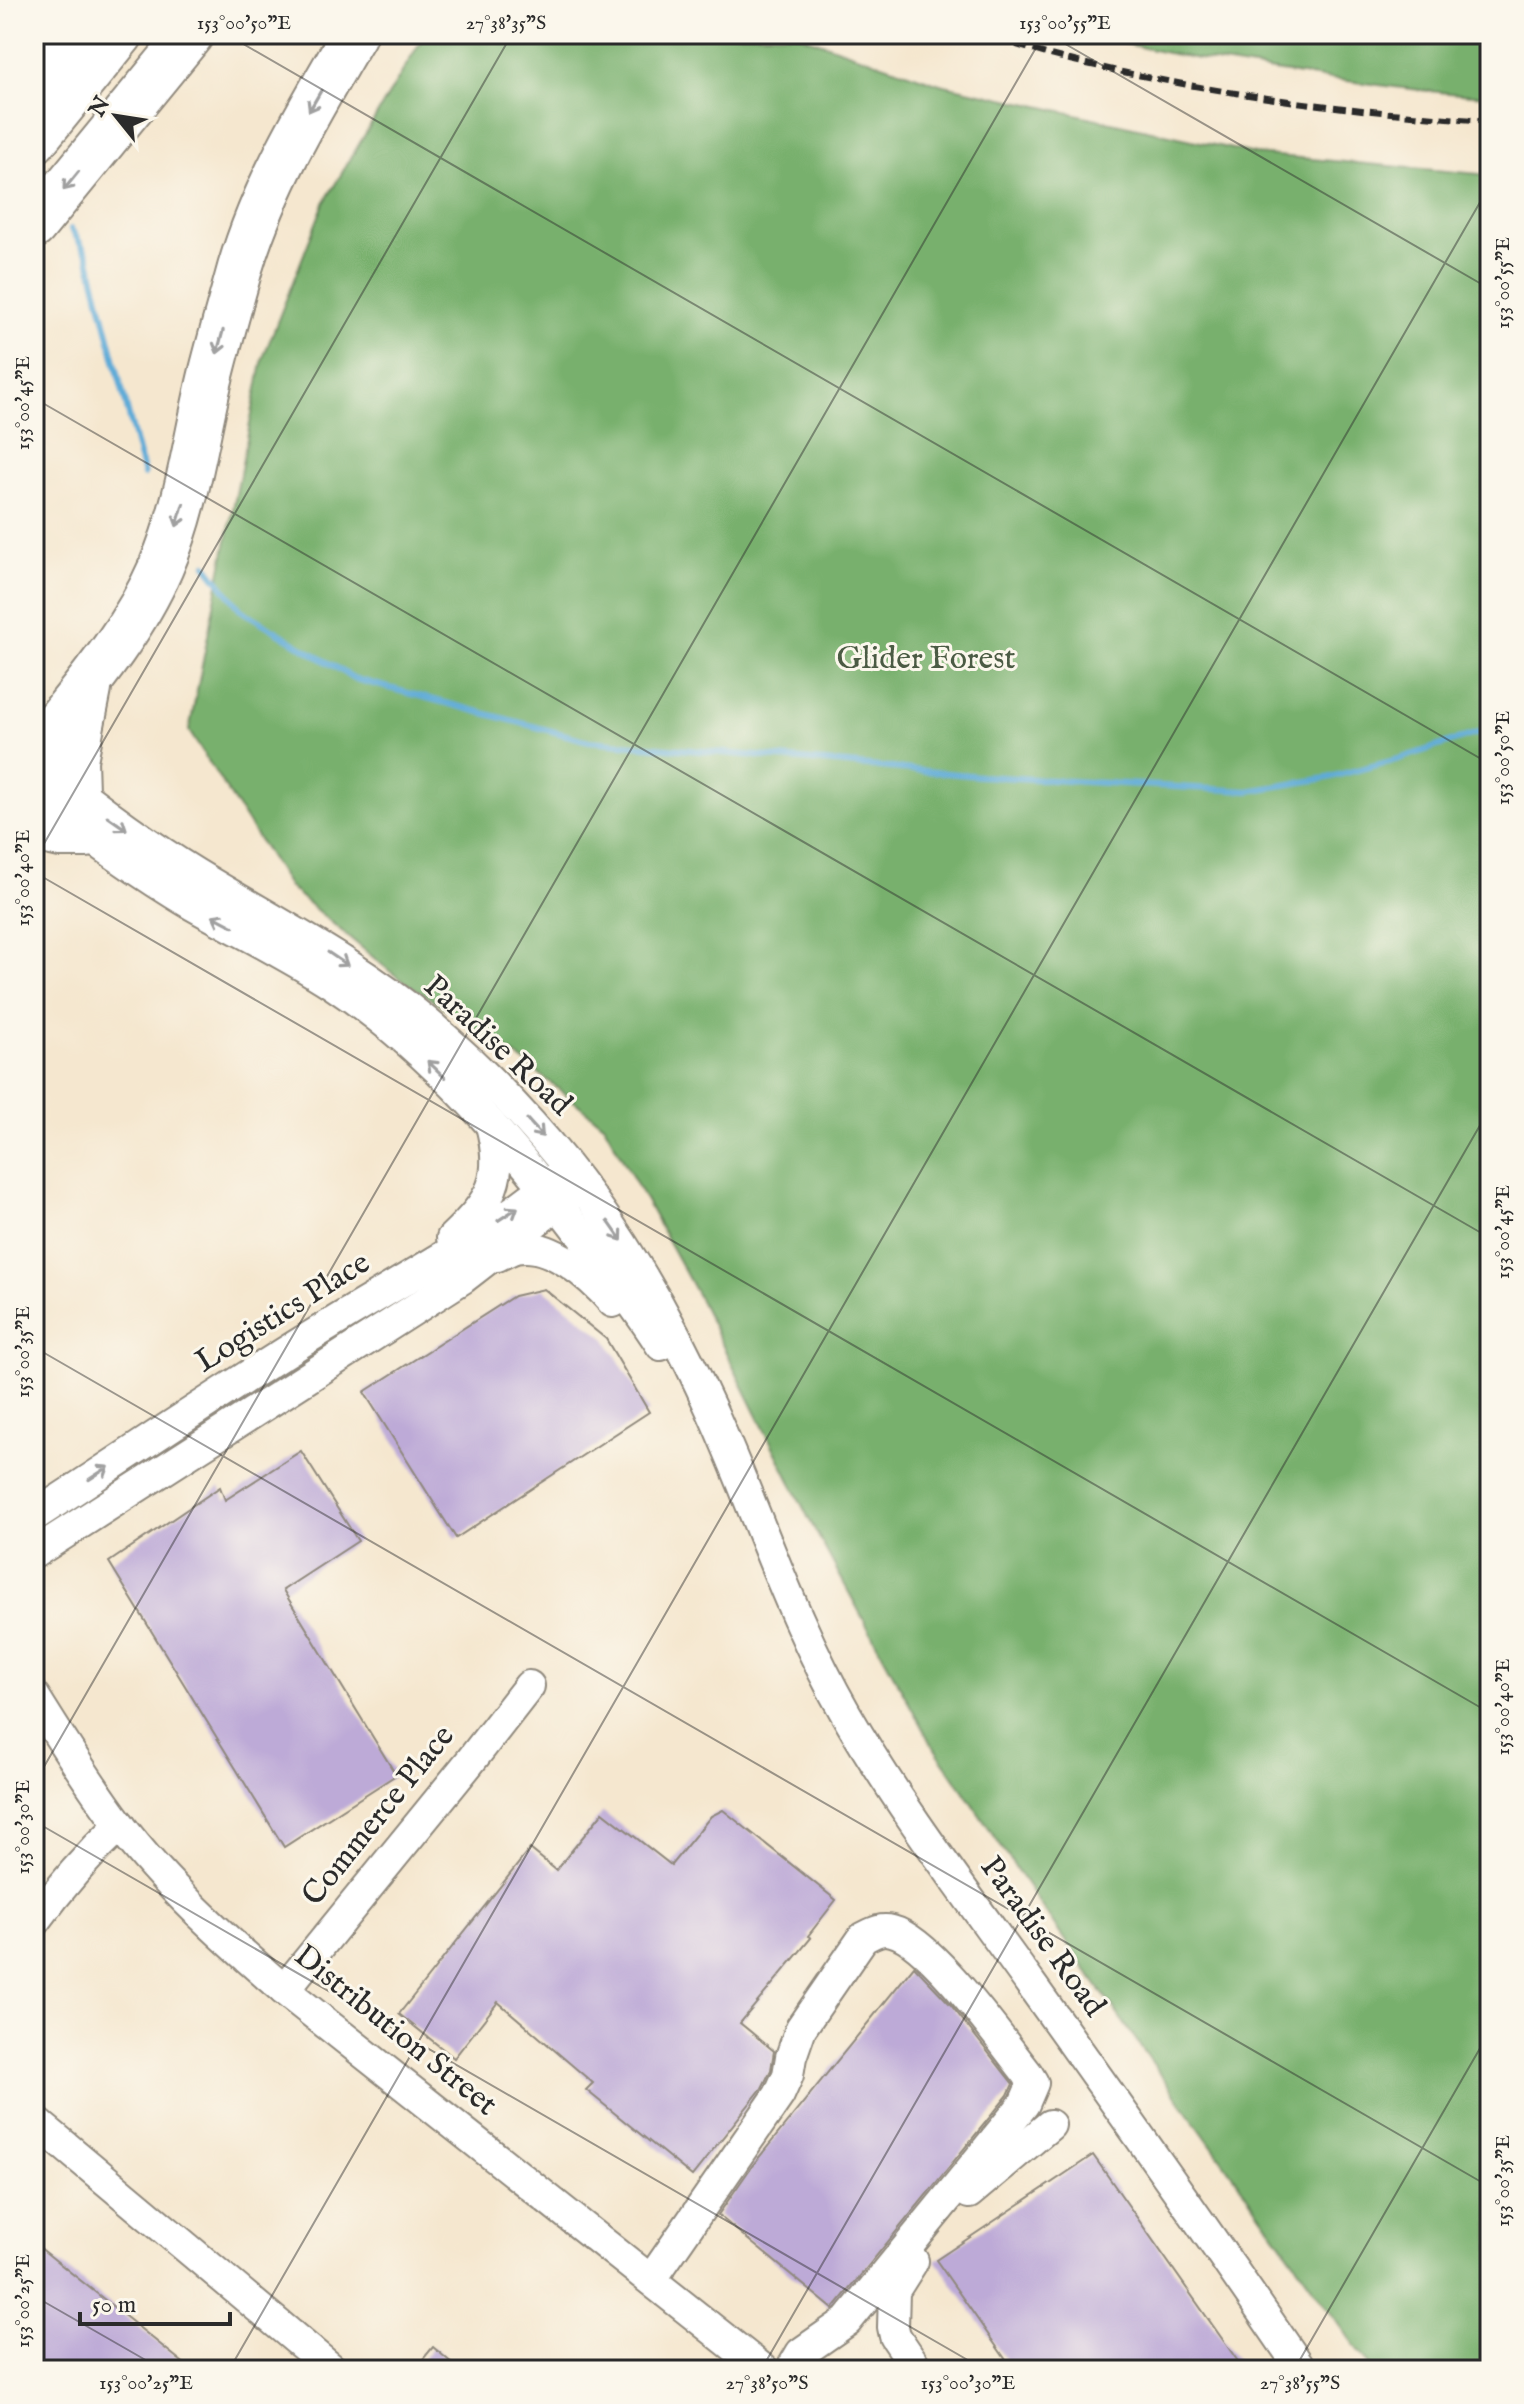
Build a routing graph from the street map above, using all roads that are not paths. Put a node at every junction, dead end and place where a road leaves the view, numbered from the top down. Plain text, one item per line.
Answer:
1 (76, 34) edge
2 (121, 34) edge
3 (191, 34) edge
4 (354, 34) edge
5 (34, 83) edge
6 (34, 141) edge
7 (34, 226) edge
8 (90, 682) junction
9 (34, 754) edge
10 (55, 792) edge
11 (34, 829) edge
12 (87, 835) junction
13 (491, 1125) junction
14 (563, 1187) junction
15 (491, 1258) junction
16 (429, 1300) junction
17 (329, 1325) junction
18 (687, 1389) junction
19 (34, 1516) edge
20 (759, 1526) junction
21 (34, 1542) edge
22 (34, 1553) edge
23 (529, 1686) dead end
24 (34, 1696) edge
25 (120, 1825) junction
26 (34, 1923) edge
27 (284, 1990) junction
28 (34, 2120) edge
29 (1050, 2125) dead end
30 (651, 2280) junction
31 (333, 2370) edge
32 (764, 2370) edge
33 (791, 2370) edge
34 (918, 2370) edge
35 (1302, 2370) edge

1 - 5 highway
2 - 6 highway
3 -> 7 highway
4 -> 8 highway
8 - 9 highway
8 - 10 highway
9 - 10 street, Paradise Road
10 - 12 street, Paradise Road
10 -> 14 street, Paradise Road
11 - 12 highway
13 -> 12 street, Paradise Road
13 - 14 street, Paradise Road
13 - 17 street, Paradise Road
14 - 15 street, Logistics Place
17 -> 14 street, Logistics Place
14 - 18 street, Paradise Road
14 -> 20 street, Paradise Road
15 - 16 street, Logistics Place
15 - 18 street
16 - 21 street, Logistics Place
16 - 22 street, Logistics Place
19 -> 17 street, Logistics Place
18 - 20 street, Paradise Road
20 - 35 street, Paradise Road
23 - 27 street, Commerce Place
24 - 25 street, Distribution Street
25 - 26 street
25 - 27 street, Distribution Street
27 - 30 street, Distribution Street
28 - 31 street
29 - 34 street
30 - 32 street, Distribution Street
30 - 33 street

